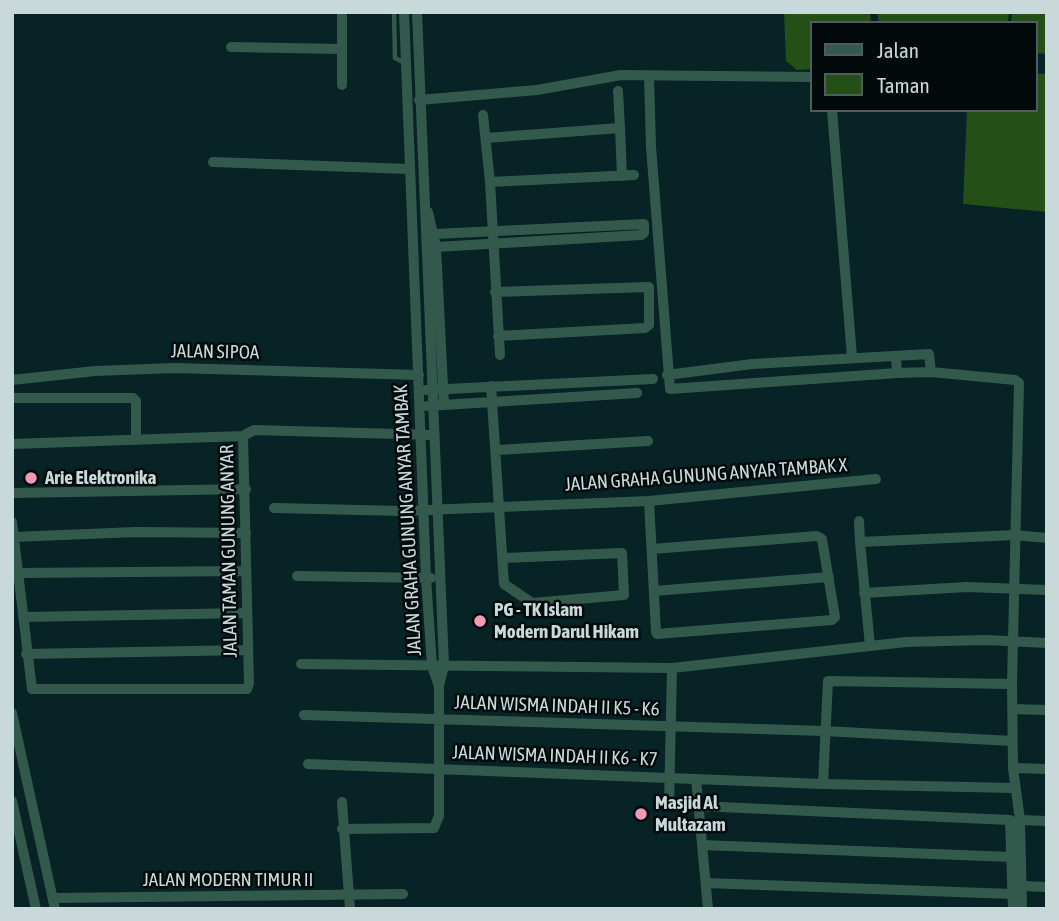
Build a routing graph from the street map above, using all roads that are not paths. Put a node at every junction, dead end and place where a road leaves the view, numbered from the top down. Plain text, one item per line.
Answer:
1 (342, 12) edge
2 (394, 12) edge
3 (404, 12) edge
4 (417, 12) edge
5 (230, 47) dead end
6 (341, 49) junction
7 (405, 64) junction
8 (649, 76) junction
9 (810, 77) edge
10 (342, 85) dead end
11 (618, 91) dead end
12 (419, 100) junction
13 (832, 112) edge
14 (483, 115) dead end
15 (620, 128) junction
16 (486, 138) junction
17 (213, 162) dead end
18 (409, 169) junction
19 (634, 175) dead end
20 (622, 176) junction
21 (490, 182) junction
22 (425, 206) junction
23 (492, 231) junction
24 (435, 234) junction
25 (493, 244) junction
26 (436, 247) junction
27 (495, 292) junction
28 (498, 335) junction
29 (500, 355) dead end
30 (852, 357) junction
31 (896, 364) junction
32 (931, 365) junction
33 (419, 375) junction
34 (667, 375) junction
35 (653, 379) dead end
36 (12, 380) edge
37 (443, 388) junction
38 (419, 390) junction
39 (431, 390) junction
40 (540, 392) junction
41 (637, 393) dead end
42 (492, 394) junction
43 (12, 398) edge
44 (419, 406) junction
45 (438, 406) junction
46 (419, 435) junction
47 (434, 435) junction
48 (243, 436) junction
49 (136, 440) junction
50 (648, 441) dead end
51 (12, 444) edge
52 (497, 450) junction
53 (876, 479) dead end
54 (246, 489) junction
55 (12, 493) edge
56 (649, 501) junction
57 (497, 506) junction
58 (274, 508) dead end
59 (424, 510) junction
60 (438, 510) junction
61 (859, 521) dead end
62 (12, 523) edge
63 (246, 533) junction
64 (1015, 535) junction
65 (14, 537) edge
66 (1047, 538) edge
67 (860, 542) junction
68 (652, 549) junction
69 (503, 558) junction
70 (246, 571) junction
71 (19, 573) junction
72 (297, 576) dead end
73 (829, 577) junction
74 (426, 578) junction
75 (439, 578) junction
76 (1014, 588) junction
77 (1047, 590) edge
78 (654, 592) junction
79 (864, 593) junction
80 (247, 612) junction
81 (23, 617) junction
82 (1013, 642) junction
83 (1047, 643) edge
84 (870, 646) junction
85 (248, 650) junction
86 (26, 654) junction
87 (301, 664) dead end
88 (444, 665) junction
89 (432, 666) junction
90 (672, 668) junction
91 (1012, 684) junction
92 (439, 686) junction
93 (1013, 709) junction
94 (1047, 710) edge
95 (12, 713) edge
96 (304, 715) dead end
97 (441, 720) junction
98 (671, 727) junction
99 (824, 731) junction
100 (1012, 741) junction
101 (308, 764) dead end
102 (1013, 768) junction
103 (1047, 769) edge
104 (440, 770) junction
105 (669, 778) junction
106 (696, 779) junction
107 (823, 784) junction
108 (1016, 788) junction
109 (12, 801) edge
110 (342, 803) dead end
111 (669, 805) dead end
112 (698, 806) junction
113 (1020, 820) junction
114 (1047, 821) edge
115 (342, 829) junction
116 (702, 845) junction
117 (1011, 857) junction
118 (43, 861) junction
119 (27, 865) junction
120 (706, 883) junction
121 (1021, 886) junction
122 (1047, 887) edge
123 (403, 894) dead end
124 (1012, 894) junction
125 (349, 897) junction
126 (34, 903) edge
127 (54, 903) edge
128 (350, 909) edge
129 (708, 909) edge
130 (1013, 909) edge
131 (1022, 909) edge

1 - 6 street
2 - 7 lane
3 - 7 street, JALAN GRAHA GUNUNG ANYAR TAMBAK
4 - 12 street, JALAN GRAHA GUNUNG ANYAR TAMBAK
5 - 6 street
6 - 10 street
7 - 18 street, JALAN GRAHA GUNUNG ANYAR TAMBAK
8 - 9 street
8 - 12 street
8 - 34 street
11 - 15 street
12 - 22 street, JALAN GRAHA GUNUNG ANYAR TAMBAK
13 - 30 street
14 - 16 street
15 - 16 street
15 - 20 street
16 - 21 street
17 - 18 street
18 - 33 street, JALAN GRAHA GUNUNG ANYAR TAMBAK
19 - 20 street
20 - 21 street
21 - 23 street
22 - 24 street
22 - 39 street, JALAN GRAHA GUNUNG ANYAR TAMBAK
23 - 24 street
23 - 25 street
23 - 25 street
24 - 26 street
25 - 26 street
25 - 27 street
26 - 37 street
27 - 28 street
27 - 28 street
28 - 29 street
30 - 31 street
30 - 34 street
31 - 32 street
31 - 32 street
31 - 34 street
32 - 64 street
33 - 36 street, JALAN SIPOA
33 - 38 street, JALAN GRAHA GUNUNG ANYAR TAMBAK
35 - 40 street
37 - 39 street
37 - 42 street
37 - 45 street
38 - 39 street
38 - 44 street, JALAN GRAHA GUNUNG ANYAR TAMBAK
39 - 45 street, JALAN GRAHA GUNUNG ANYAR TAMBAK
40 - 41 street
40 - 42 street
40 - 42 street
42 - 45 street
42 - 52 street
43 - 49 street
44 - 45 street
44 - 46 street, JALAN GRAHA GUNUNG ANYAR TAMBAK
45 - 47 street, JALAN GRAHA GUNUNG ANYAR TAMBAK
46 - 47 street, JALAN TAMAN GUNUNG ANYAR
46 - 48 street, JALAN TAMAN GUNUNG ANYAR
46 - 59 street, JALAN GRAHA GUNUNG ANYAR TAMBAK
47 - 60 street, JALAN GRAHA GUNUNG ANYAR TAMBAK
48 - 49 street
48 - 54 street, JALAN TAMAN GUNUNG ANYAR
49 - 51 street
50 - 52 street
52 - 57 street
53 - 56 street, JALAN GRAHA GUNUNG ANYAR TAMBAK X
54 - 55 street
54 - 63 street, JALAN TAMAN GUNUNG ANYAR
56 - 57 street, JALAN GRAHA GUNUNG ANYAR TAMBAK X
56 - 68 street
57 - 60 street, JALAN GRAHA GUNUNG ANYAR TAMBAK X
57 - 69 street
58 - 59 street, JALAN GRAHA GUNUNG ANYAR TAMBAK X
59 - 60 street, JALAN GRAHA GUNUNG ANYAR TAMBAK X
59 - 74 street, JALAN GRAHA GUNUNG ANYAR TAMBAK
60 - 75 street, JALAN GRAHA GUNUNG ANYAR TAMBAK
61 - 67 street
62 - 65 street
63 - 65 street
63 - 70 street, JALAN TAMAN GUNUNG ANYAR
64 - 66 street
64 - 67 street
64 - 76 street
65 - 71 street
67 - 79 street
68 - 73 street
68 - 78 street
69 - 69 street
70 - 71 street
70 - 80 street, JALAN TAMAN GUNUNG ANYAR
71 - 81 street
72 - 74 street
73 - 78 street
73 - 78 street
74 - 75 street
74 - 89 street, JALAN GRAHA GUNUNG ANYAR TAMBAK
75 - 88 street, JALAN GRAHA GUNUNG ANYAR TAMBAK
76 - 77 street
76 - 79 street
76 - 82 street
79 - 84 street
80 - 81 street
80 - 85 street, JALAN TAMAN GUNUNG ANYAR
81 - 86 street
82 - 83 street
82 - 84 street
82 - 91 street
84 - 90 street
85 - 86 street
85 - 86 street, JALAN TAMAN GUNUNG ANYAR
87 - 89 street
88 - 89 street
88 - 90 street
88 - 92 street, JALAN GRAHA GUNUNG ANYAR TAMBAK
89 - 92 street, JALAN GRAHA GUNUNG ANYAR TAMBAK
90 - 98 street
91 - 93 street
91 - 99 street
92 - 97 street
93 - 94 street
93 - 100 street
95 - 118 street
96 - 97 street, JALAN WISMA INDAH II K5 - K6
97 - 98 street, JALAN WISMA INDAH II K5 - K6
97 - 104 street
98 - 99 street, JALAN WISMA INDAH II K5 - K6
98 - 105 street
99 - 100 street, JALAN WISMA INDAH II K5 - K6
99 - 107 street
100 - 102 street
101 - 104 street, JALAN WISMA INDAH II K6 - K7
102 - 103 street
102 - 108 street
104 - 105 street, JALAN WISMA INDAH II K6 - K7
104 - 115 street
105 - 106 street, JALAN WISMA INDAH II K6 - K7
105 - 111 street
106 - 107 street, JALAN WISMA INDAH II K6 - K7
106 - 112 street
107 - 108 street, JALAN WISMA INDAH II K6 - K7
108 - 113 street
109 - 119 street
110 - 115 street
112 - 116 street
112 - 117 street
113 - 114 street
113 - 121 street
115 - 125 street
116 - 117 street
116 - 120 street
117 - 124 street
118 - 119 street
118 - 127 street
119 - 126 street
120 - 124 street
120 - 129 street
121 - 122 street
121 - 131 street
123 - 125 street, JALAN MODERN TIMUR II
124 - 130 street
125 - 127 street, JALAN MODERN TIMUR II
125 - 128 street

